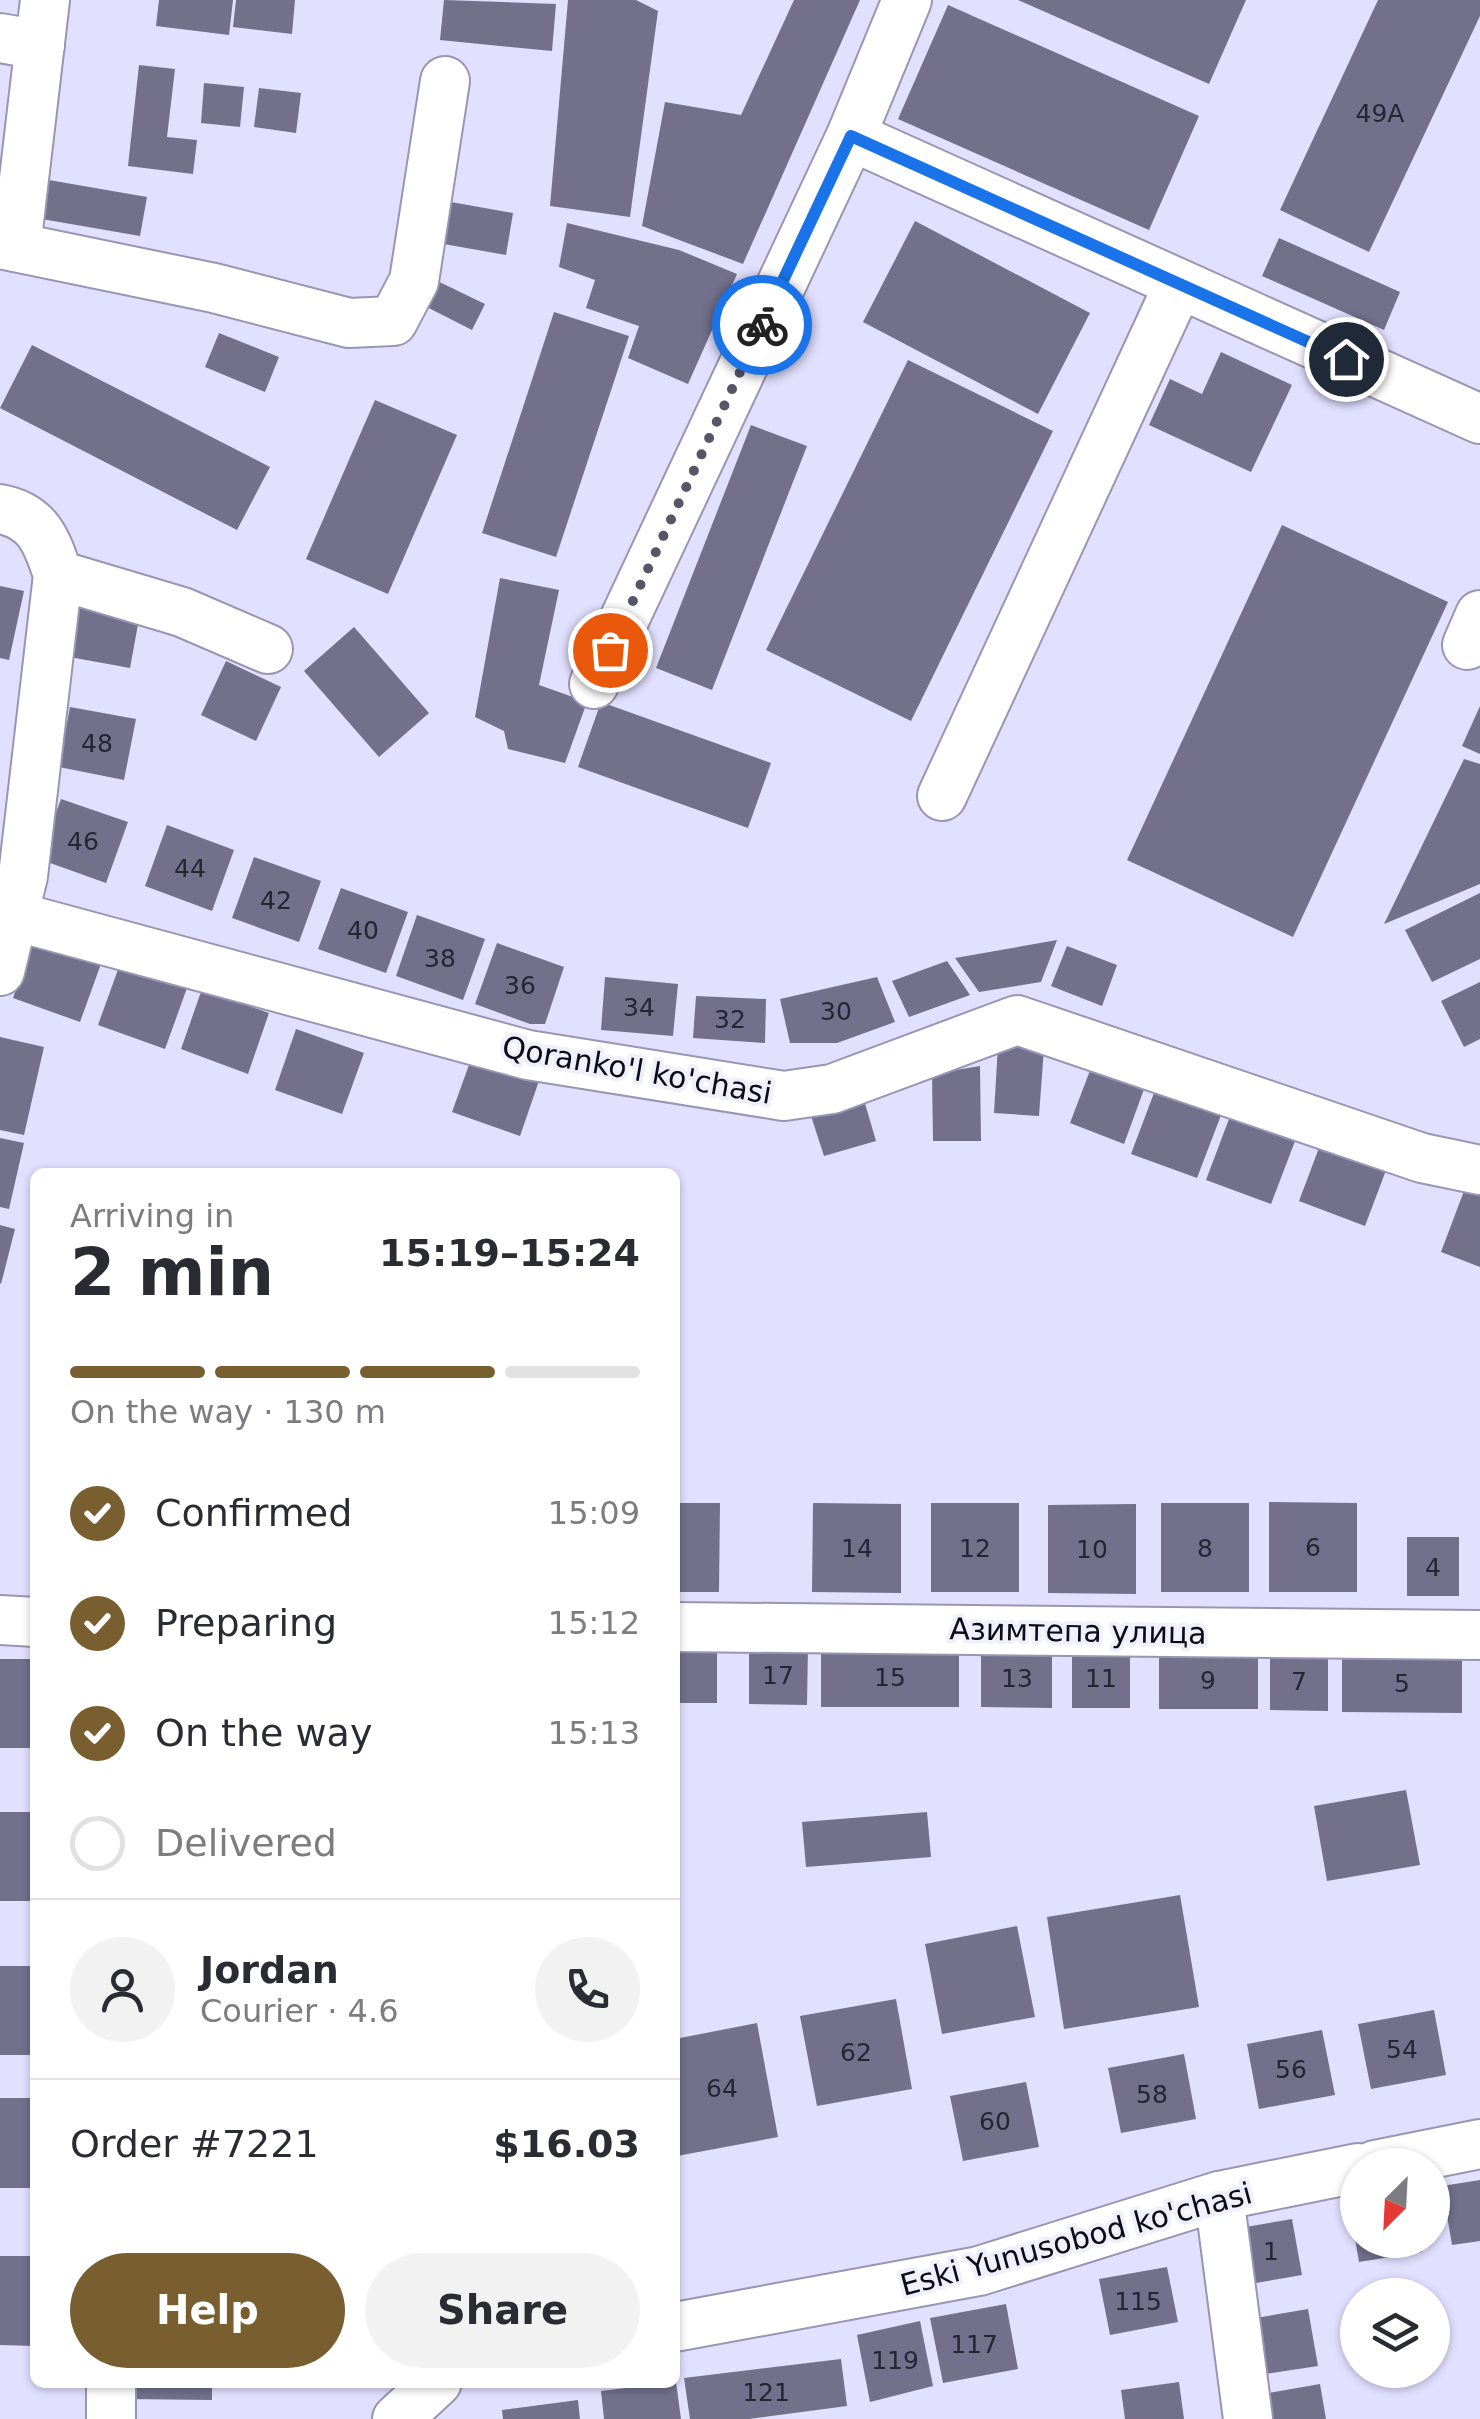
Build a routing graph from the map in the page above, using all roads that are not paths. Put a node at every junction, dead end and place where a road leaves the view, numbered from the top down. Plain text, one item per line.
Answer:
1 (907, 0) edge
2 (28, 28) edge
3 (446, 82) dead end
4 (851, 136) junction
5 (8, 245) edge
6 (1179, 284) junction
7 (1480, 419) edge
8 (0, 509) edge
9 (58, 575) junction
10 (268, 649) dead end
11 (594, 684) dead end
12 (942, 796) dead end
13 (12, 888) edge
14 (0, 971) edge
15 (1480, 1170) edge
16 (0, 1620) edge
17 (30, 1622) edge
18 (680, 1627) edge
19 (1480, 1635) edge
20 (1480, 2144) edge
21 (1450, 2150) edge
22 (1340, 2172) edge
23 (1219, 2196) junction
24 (680, 2326) edge
25 (111, 2388) edge
26 (431, 2388) edge
27 (111, 2419) edge
28 (397, 2419) edge
29 (1248, 2419) edge

1 - 4 street
2 - 5 street
3 - 5 street
4 - 6 street
4 - 11 street
6 - 7 street
6 - 12 street
8 - 9 street
9 - 10 street
9 - 13 street
13 - 14 street
13 - 15 street, Qoranko'l ko'chasi
16 - 17 street
18 - 19 street, Азимтепа улица
20 - 21 street
22 - 23 street, Eski Yunusobod ko'chasi
23 - 24 street, Eski Yunusobod ko'chasi
23 - 29 street
25 - 27 street
26 - 28 street

